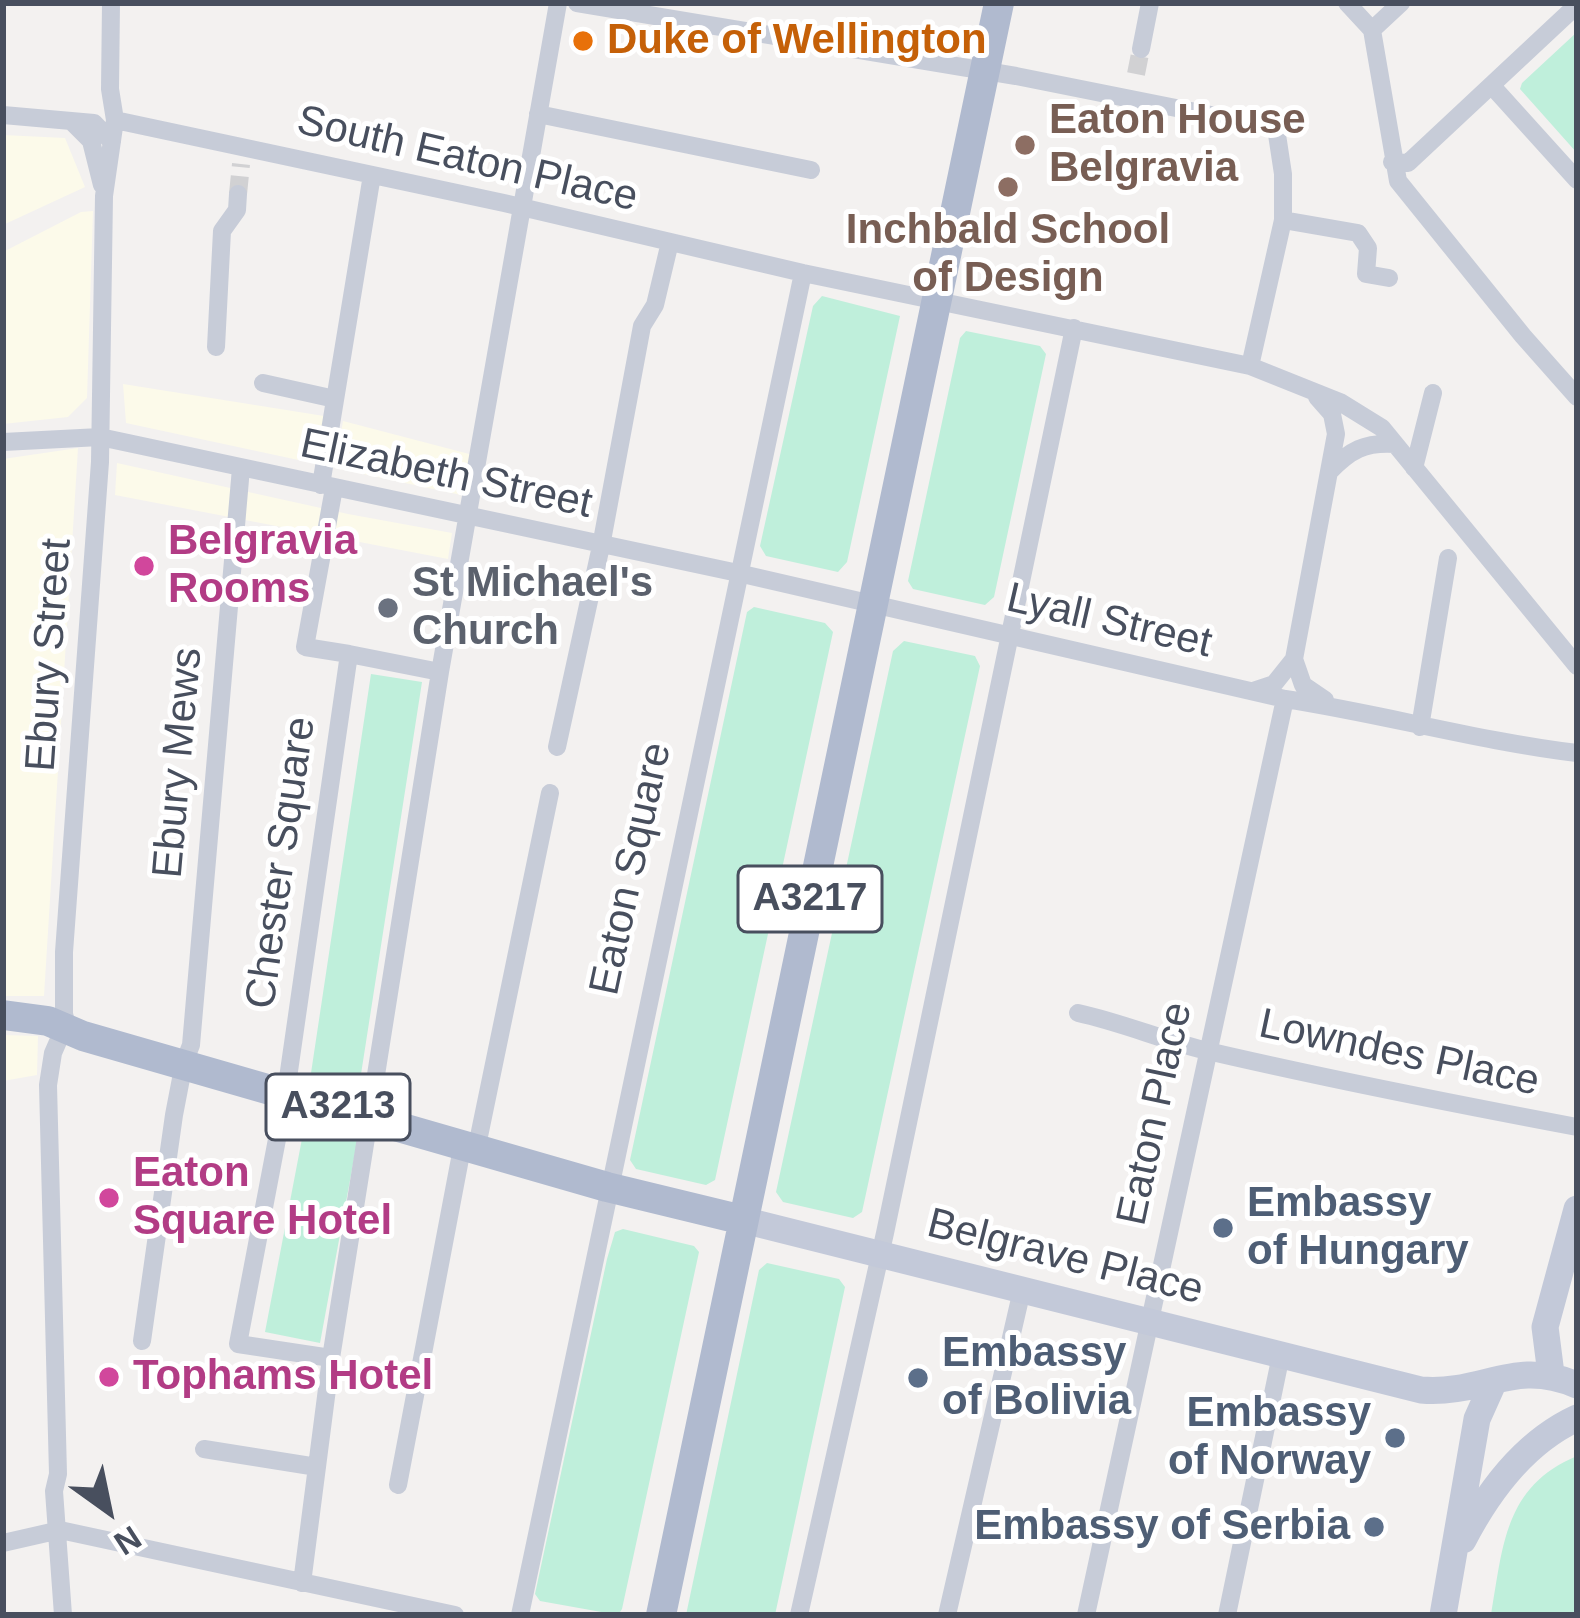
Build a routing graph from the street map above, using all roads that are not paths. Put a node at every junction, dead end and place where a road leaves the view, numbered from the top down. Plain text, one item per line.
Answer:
1 (111, 3) edge
2 (558, 3) edge
3 (577, 3) edge
4 (999, 3) edge
5 (1150, 3) edge
6 (1347, 3) edge
7 (1401, 3) edge
8 (724, 5) edge
9 (1577, 5) edge
10 (720, 26) junction
11 (1372, 30) junction
12 (1141, 49) tunnel mouth
13 (985, 72) junction
14 (1136, 74) tunnel mouth
15 (1492, 86) junction
16 (110, 89) junction
17 (1130, 98) junction
18 (538, 114) junction
19 (3, 116) edge
20 (67, 118) junction
21 (115, 120) junction
22 (94, 123) junction
23 (112, 142) junction
24 (1392, 162) junction
25 (811, 170) dead end
26 (373, 175) junction
27 (1577, 180) edge
28 (238, 194) tunnel mouth
29 (104, 196) junction
30 (520, 207) junction
31 (1283, 220) junction
32 (670, 242) junction
33 (803, 273) junction
34 (1389, 278) dead end
35 (935, 301) junction
36 (1074, 328) junction
37 (216, 347) dead end
38 (1250, 366) junction
39 (263, 382) dead end
40 (1314, 393) junction
41 (1433, 393) dead end
42 (1577, 397) edge
43 (335, 399) junction
44 (100, 436) junction
45 (3, 442) edge
46 (1395, 444) junction
47 (241, 468) junction
48 (1414, 468) junction
49 (1329, 472) junction
50 (327, 487) junction
51 (469, 518) junction
52 (601, 546) junction
53 (1448, 558) dead end
54 (738, 573) junction
55 (872, 604) junction
56 (1012, 636) junction
57 (349, 654) junction
58 (1294, 659) junction
59 (1577, 666) edge
60 (440, 672) junction
61 (1253, 691) junction
62 (1285, 698) junction
63 (1332, 704) junction
64 (1420, 727) junction
65 (557, 747) dead end
66 (1577, 753) edge
67 (550, 794) dead end
68 (1078, 1013) dead end
69 (3, 1015) edge
70 (68, 1030) junction
71 (1206, 1051) junction
72 (184, 1063) junction
73 (286, 1092) junction
74 (370, 1116) junction
75 (1577, 1127) edge
76 (470, 1144) junction
77 (607, 1187) junction
78 (1577, 1209) edge
79 (743, 1220) junction
80 (880, 1255) junction
81 (1022, 1290) junction
82 (1148, 1322) junction
83 (1545, 1327) junction
84 (142, 1341) dead end
85 (1281, 1355) junction
86 (331, 1358) junction
87 (1501, 1378) junction
88 (1564, 1379) edge
89 (1577, 1418) edge
90 (204, 1449) dead end
91 (317, 1467) junction
92 (398, 1485) dead end
93 (59, 1530) junction
94 (3, 1543) edge
95 (1454, 1560) junction
96 (302, 1583) junction
97 (63, 1615) edge
98 (455, 1615) edge
99 (520, 1615) edge
100 (661, 1615) edge
101 (799, 1615) edge
102 (946, 1615) edge
103 (1086, 1615) edge
104 (1227, 1615) edge
105 (1443, 1615) edge

1 - 16 street, Ebury Street
2 - 18 street
3 - 10 street
4 - 13 main road, A3217
5 - 12 street
6 - 11 street
7 - 11 street
8 - 10 street
9 - 15 street
10 - 13 street
11 - 24 street
13 - 17 street
13 - 35 main road, A3217
14 - 17 street
15 - 24 street
15 - 27 street
16 - 21 street, Ebury Street
16 - 22 street
17 - 31 street
18 - 25 street
18 - 30 street
19 - 20 street
20 - 22 street
20 - 29 street, Ebury Street
21 - 23 street, Ebury Street
21 - 26 street, South Eaton Place
22 - 23 street
23 - 29 street, Ebury Street
24 - 42 street
26 - 30 street, South Eaton Place
26 - 43 street
28 - 37 street
29 - 44 street, Ebury Street
30 - 32 street, South Eaton Place
30 - 51 street
31 - 34 street
31 - 38 street
32 - 33 street, South Eaton Place
32 - 52 street
33 - 35 street
33 - 54 street, Eaton Square
35 - 36 street
35 - 55 main road, A3217
36 - 38 street
36 - 56 street
38 - 40 street
39 - 43 street
40 - 46 street
40 - 49 street
41 - 48 street
43 - 50 street
44 - 45 street, Elizabeth Street
44 - 47 street, Elizabeth Street
44 - 70 street, Ebury Street
46 - 48 street
46 - 49 street
47 - 50 street, Elizabeth Street
47 - 72 street, Ebury Mews
48 - 59 street
49 - 58 street
50 - 51 street, Elizabeth Street
50 - 57 street
51 - 52 street, Elizabeth Street
51 - 60 street
52 - 54 street, Elizabeth Street
52 - 65 street
53 - 64 street
54 - 55 street, Elizabeth Street
54 - 77 street, Eaton Square
55 - 56 street, Lyall Street
55 - 79 main road, A3217
56 - 61 street, Lyall Street
56 - 80 street
57 - 60 street
57 - 73 street, Chester Square
58 - 61 street
58 - 63 street
60 - 74 street
61 - 62 street, Lyall Street
62 - 63 street, Lyall Street
62 - 71 street, Eaton Place
63 - 64 street, Lyall Street
64 - 66 street, Lyall Street
67 - 76 street
68 - 71 street, Lowndes Place
69 - 70 main road, A3213
70 - 72 main road, A3213
70 - 93 street, Ebury Street
71 - 75 street, Lowndes Place
71 - 82 street, Eaton Place
72 - 73 main road, A3213
72 - 84 street, Ebury Mews
73 - 74 main road, A3213
73 - 86 street, Chester Square
74 - 76 main road, A3213
74 - 86 street
76 - 77 main road, A3213
76 - 92 street
77 - 79 main road, A3213
77 - 99 street, Eaton Square
78 - 83 main road
79 - 80 main road, Belgrave Place
79 - 100 main road, A3217
80 - 81 main road, Belgrave Place
80 - 101 street
81 - 82 main road, Belgrave Place
81 - 102 street
82 - 85 main road, Belgrave Place
82 - 103 street, Eaton Place
83 - 87 main road
83 - 88 main road
85 - 87 main road, Belgrave Place
85 - 104 street
86 - 91 street
87 - 88 main road, Belgrave Place
87 - 95 main road
89 - 95 main road
90 - 91 street
91 - 96 street
93 - 94 street
93 - 96 street
93 - 97 street, Ebury Street
95 - 105 main road
96 - 98 street

